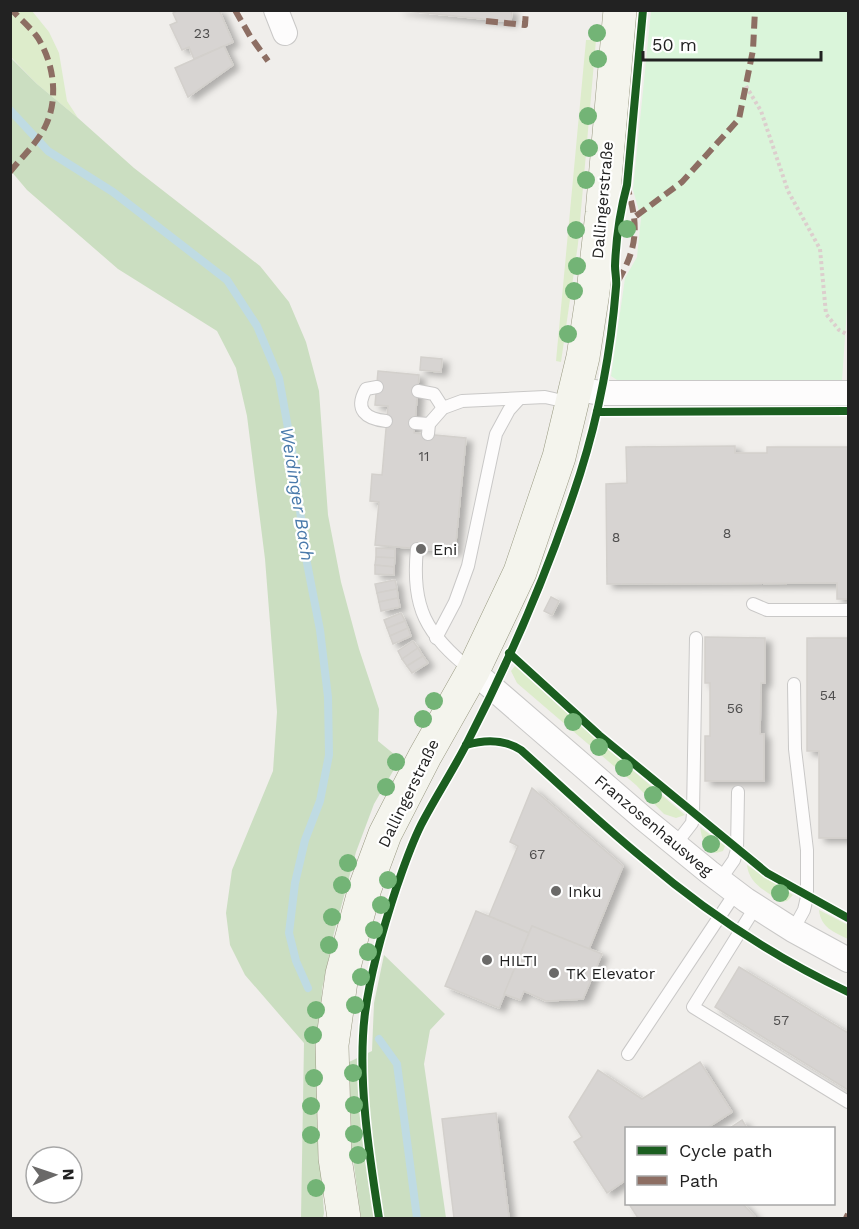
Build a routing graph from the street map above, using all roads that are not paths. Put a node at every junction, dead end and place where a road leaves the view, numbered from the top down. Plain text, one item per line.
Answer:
1 (276, 10) edge
2 (620, 10) edge
3 (285, 33) dead end
4 (377, 387) dead end
5 (418, 391) dead end
6 (849, 393) edge
7 (575, 396) junction
8 (519, 399) junction
9 (443, 408) junction
10 (386, 420) dead end
11 (415, 423) dead end
12 (417, 549) dead end
13 (753, 604) dead end
14 (849, 610) edge
15 (436, 638) junction
16 (696, 638) dead end
17 (472, 671) junction
18 (794, 684) dead end
19 (738, 792) dead end
20 (675, 845) junction
21 (728, 886) junction
22 (756, 906) junction
23 (794, 930) junction
24 (849, 960) edge
25 (628, 1054) dead end
26 (849, 1102) edge
27 (344, 1218) edge

1 - 3 street
2 - 7 street, Dallingerstraße
4 - 10 lane
5 - 9 lane
6 - 7 street
7 - 8 lane
7 - 17 street, Dallingerstraße
8 - 9 lane
8 - 15 lane
9 - 11 lane
12 - 15 lane
13 - 14 lane
15 - 17 lane
16 - 20 lane
17 - 20 street, Franzosenhausweg
17 - 27 street, Dallingerstraße
18 - 23 lane
19 - 21 lane
20 - 21 street, Franzosenhausweg
21 - 22 street, Franzosenhausweg
21 - 25 lane
22 - 23 street, Franzosenhausweg
22 - 26 lane
23 - 24 street, Franzosenhausweg

